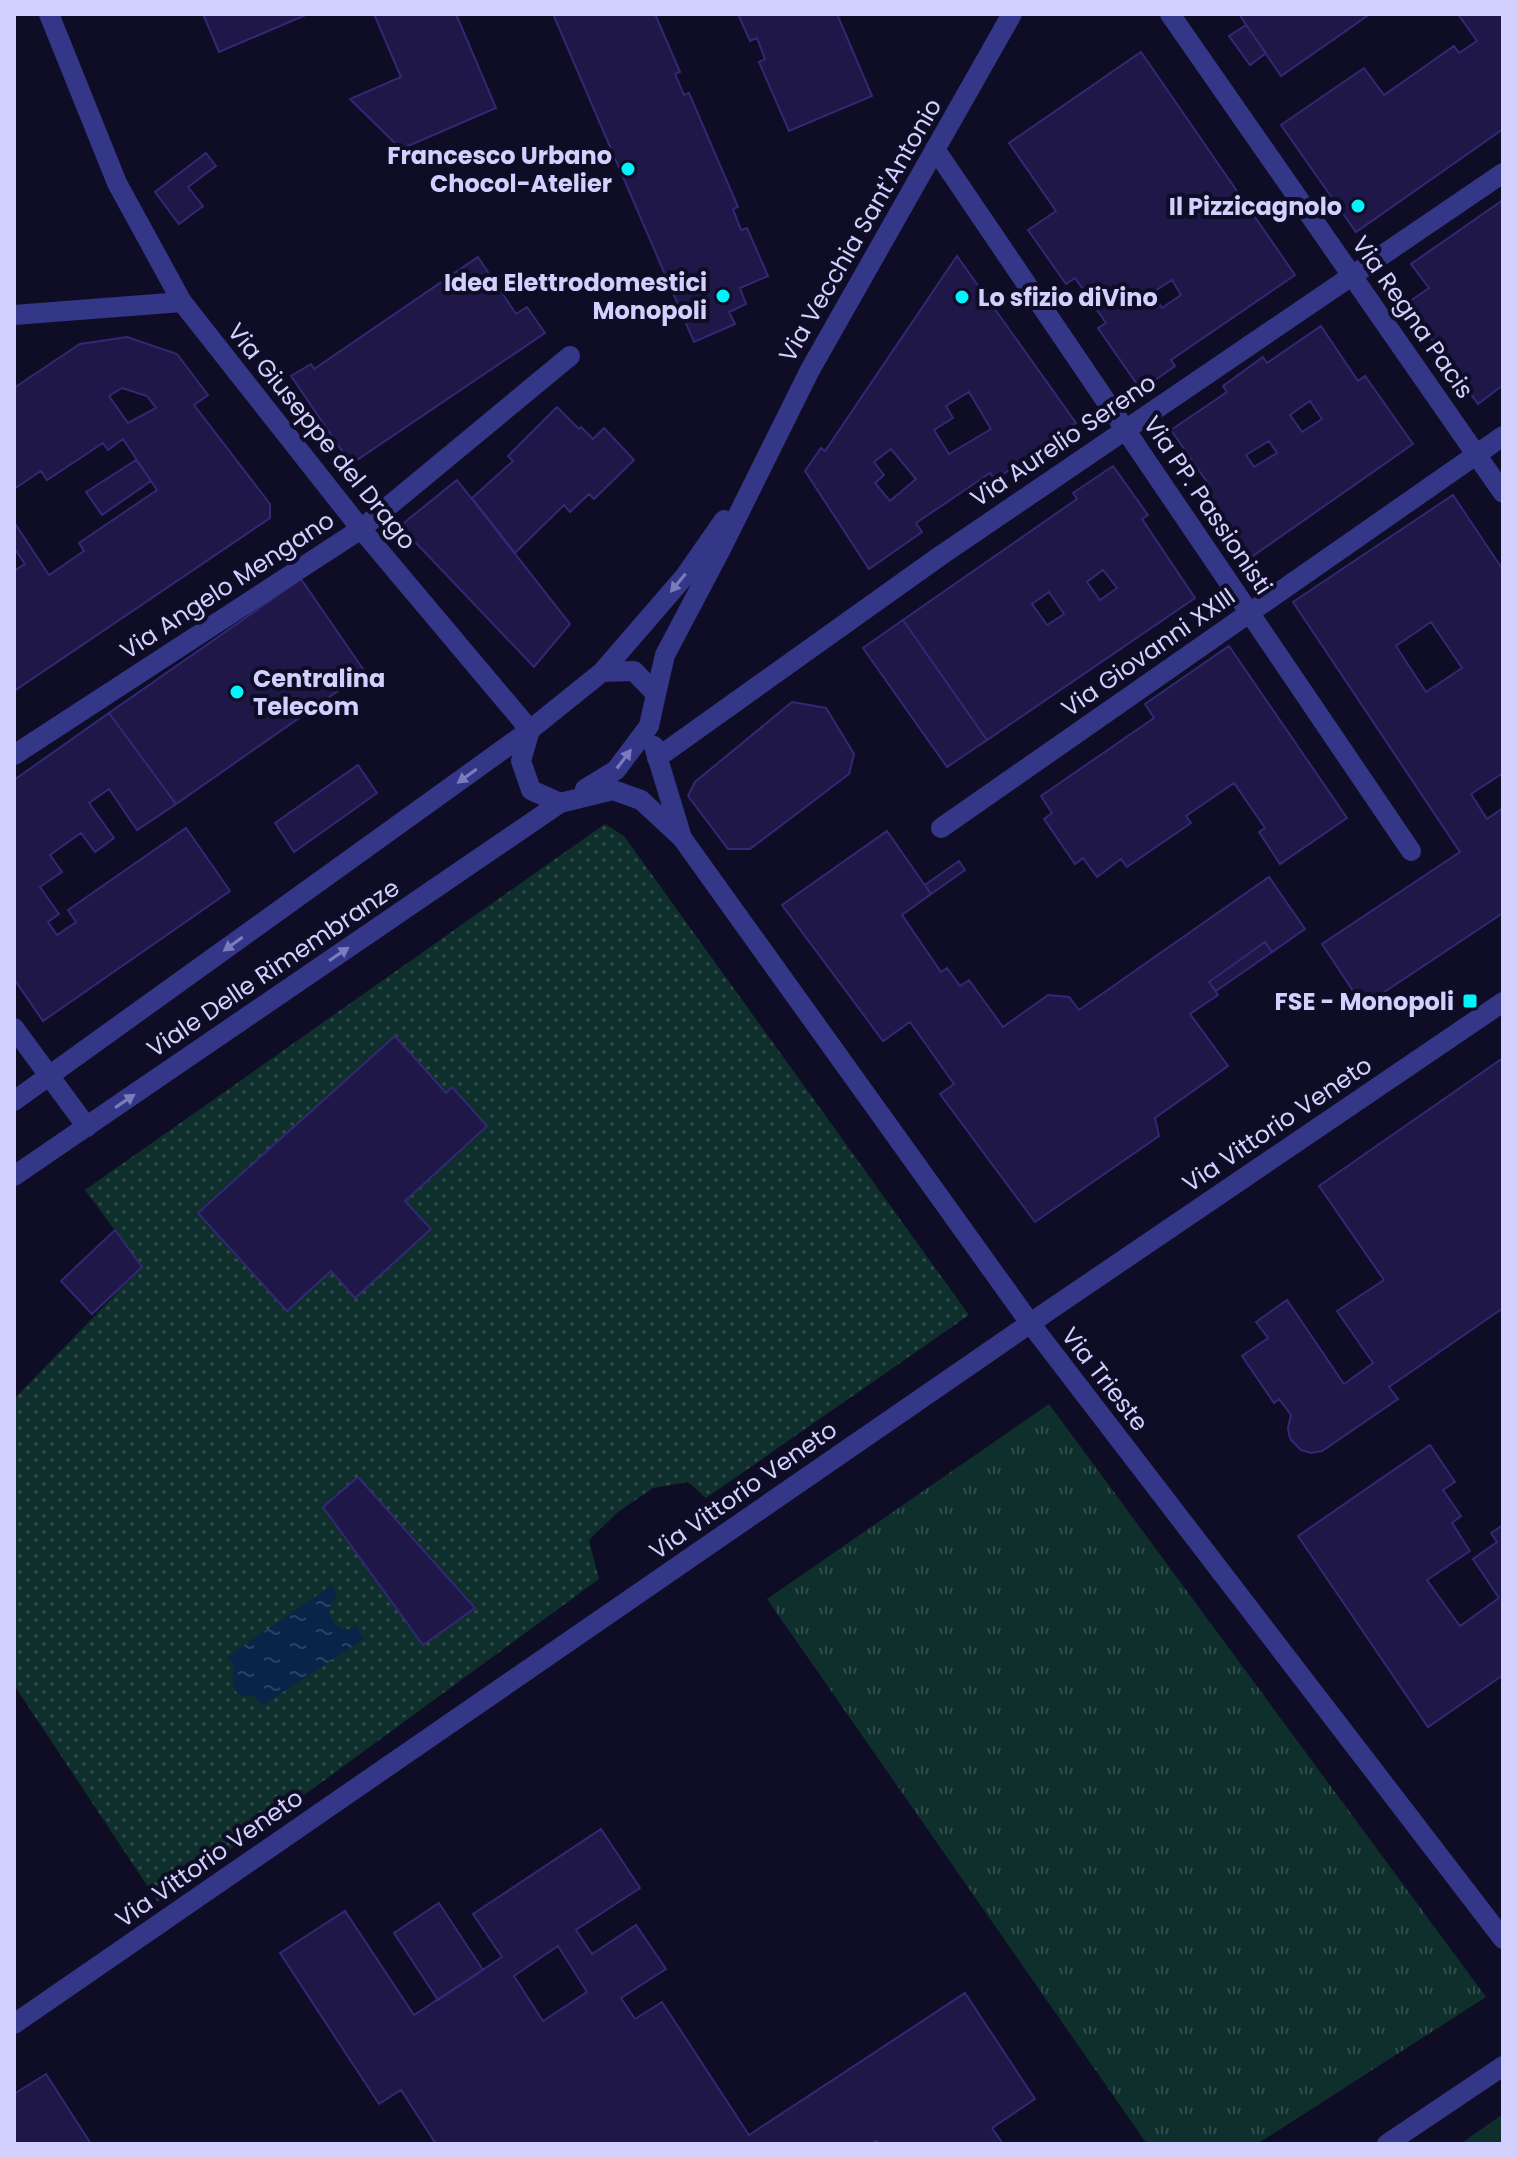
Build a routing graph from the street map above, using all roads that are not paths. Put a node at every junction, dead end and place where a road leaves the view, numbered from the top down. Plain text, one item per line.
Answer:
1 (49, 14) edge
2 (1012, 14) edge
3 (1170, 14) edge
4 (935, 149) junction
5 (1503, 173) edge
6 (1352, 275) junction
7 (182, 302) junction
8 (36, 314) junction
9 (14, 315) edge
10 (14, 330) edge
11 (570, 356) dead end
12 (1126, 429) junction
13 (1503, 436) edge
14 (1477, 455) junction
15 (757, 475) junction
16 (1503, 493) edge
17 (361, 529) junction
18 (1250, 613) junction
19 (602, 672) junction
20 (656, 694) junction
21 (649, 726) junction
22 (530, 730) junction
23 (14, 755) edge
24 (657, 758) junction
25 (560, 803) junction
26 (941, 828) dead end
27 (682, 838) junction
28 (1411, 851) dead end
29 (1503, 1002) edge
30 (14, 1028) edge
31 (50, 1077) junction
32 (14, 1101) edge
33 (87, 1127) junction
34 (14, 1176) edge
35 (1030, 1323) junction
36 (1503, 1939) edge
37 (14, 2024) edge
38 (1503, 2066) edge
39 (1387, 2144) edge

1 - 7 street, Via Giuseppe del Drago
2 - 4 street, Via Vecchia Sant'Antonio
3 - 6 street, Via Regna Pacis
4 - 12 street, Via PP. Passionisti
4 - 15 street, Via Vecchia Sant'Antonio
5 - 6 street, Via Aurelio Sereno
6 - 12 street, Via Aurelio Sereno
6 - 14 street, Via Regna Pacis
7 - 8 street
7 - 17 street, Via Giuseppe del Drago
8 - 9 street
8 - 10 street
11 - 17 street, Via Angelo Mengano
12 - 18 street, Via PP. Passionisti
12 - 24 street, Via Aurelio Sereno
13 - 14 street, Via Giovanni XXIII
14 - 16 street, Via Regna Pacis
14 - 18 street, Via Giovanni XXIII
15 -> 19 street, Via Vecchia Sant'Antonio
15 - 20 street, Via Vecchia Sant'Antonio
17 - 22 street, Via Giuseppe del Drago
17 - 23 street, Via Angelo Mengano
18 - 26 street, Via Giovanni XXIII
18 - 28 street, Via PP. Passionisti
19 - 20 street
19 - 22 street, Viale Delle Rimembranze
20 - 21 street, Via Vecchia Sant'Antonio
21 - 24 street
25 -> 21 street, Viale Delle Rimembranze
22 - 25 street
22 -> 31 street, Viale Delle Rimembranze
24 - 27 street
25 - 27 street
33 -> 25 street, Viale Delle Rimembranze
27 - 35 street, Via Trieste
29 - 35 street, Via Vittorio Veneto
30 - 31 street
31 - 32 street, Viale Delle Rimembranze
31 - 33 street
33 - 34 street, Viale Delle Rimembranze
35 - 36 street, Via Trieste
35 - 37 street, Via Vittorio Veneto
38 - 39 street

